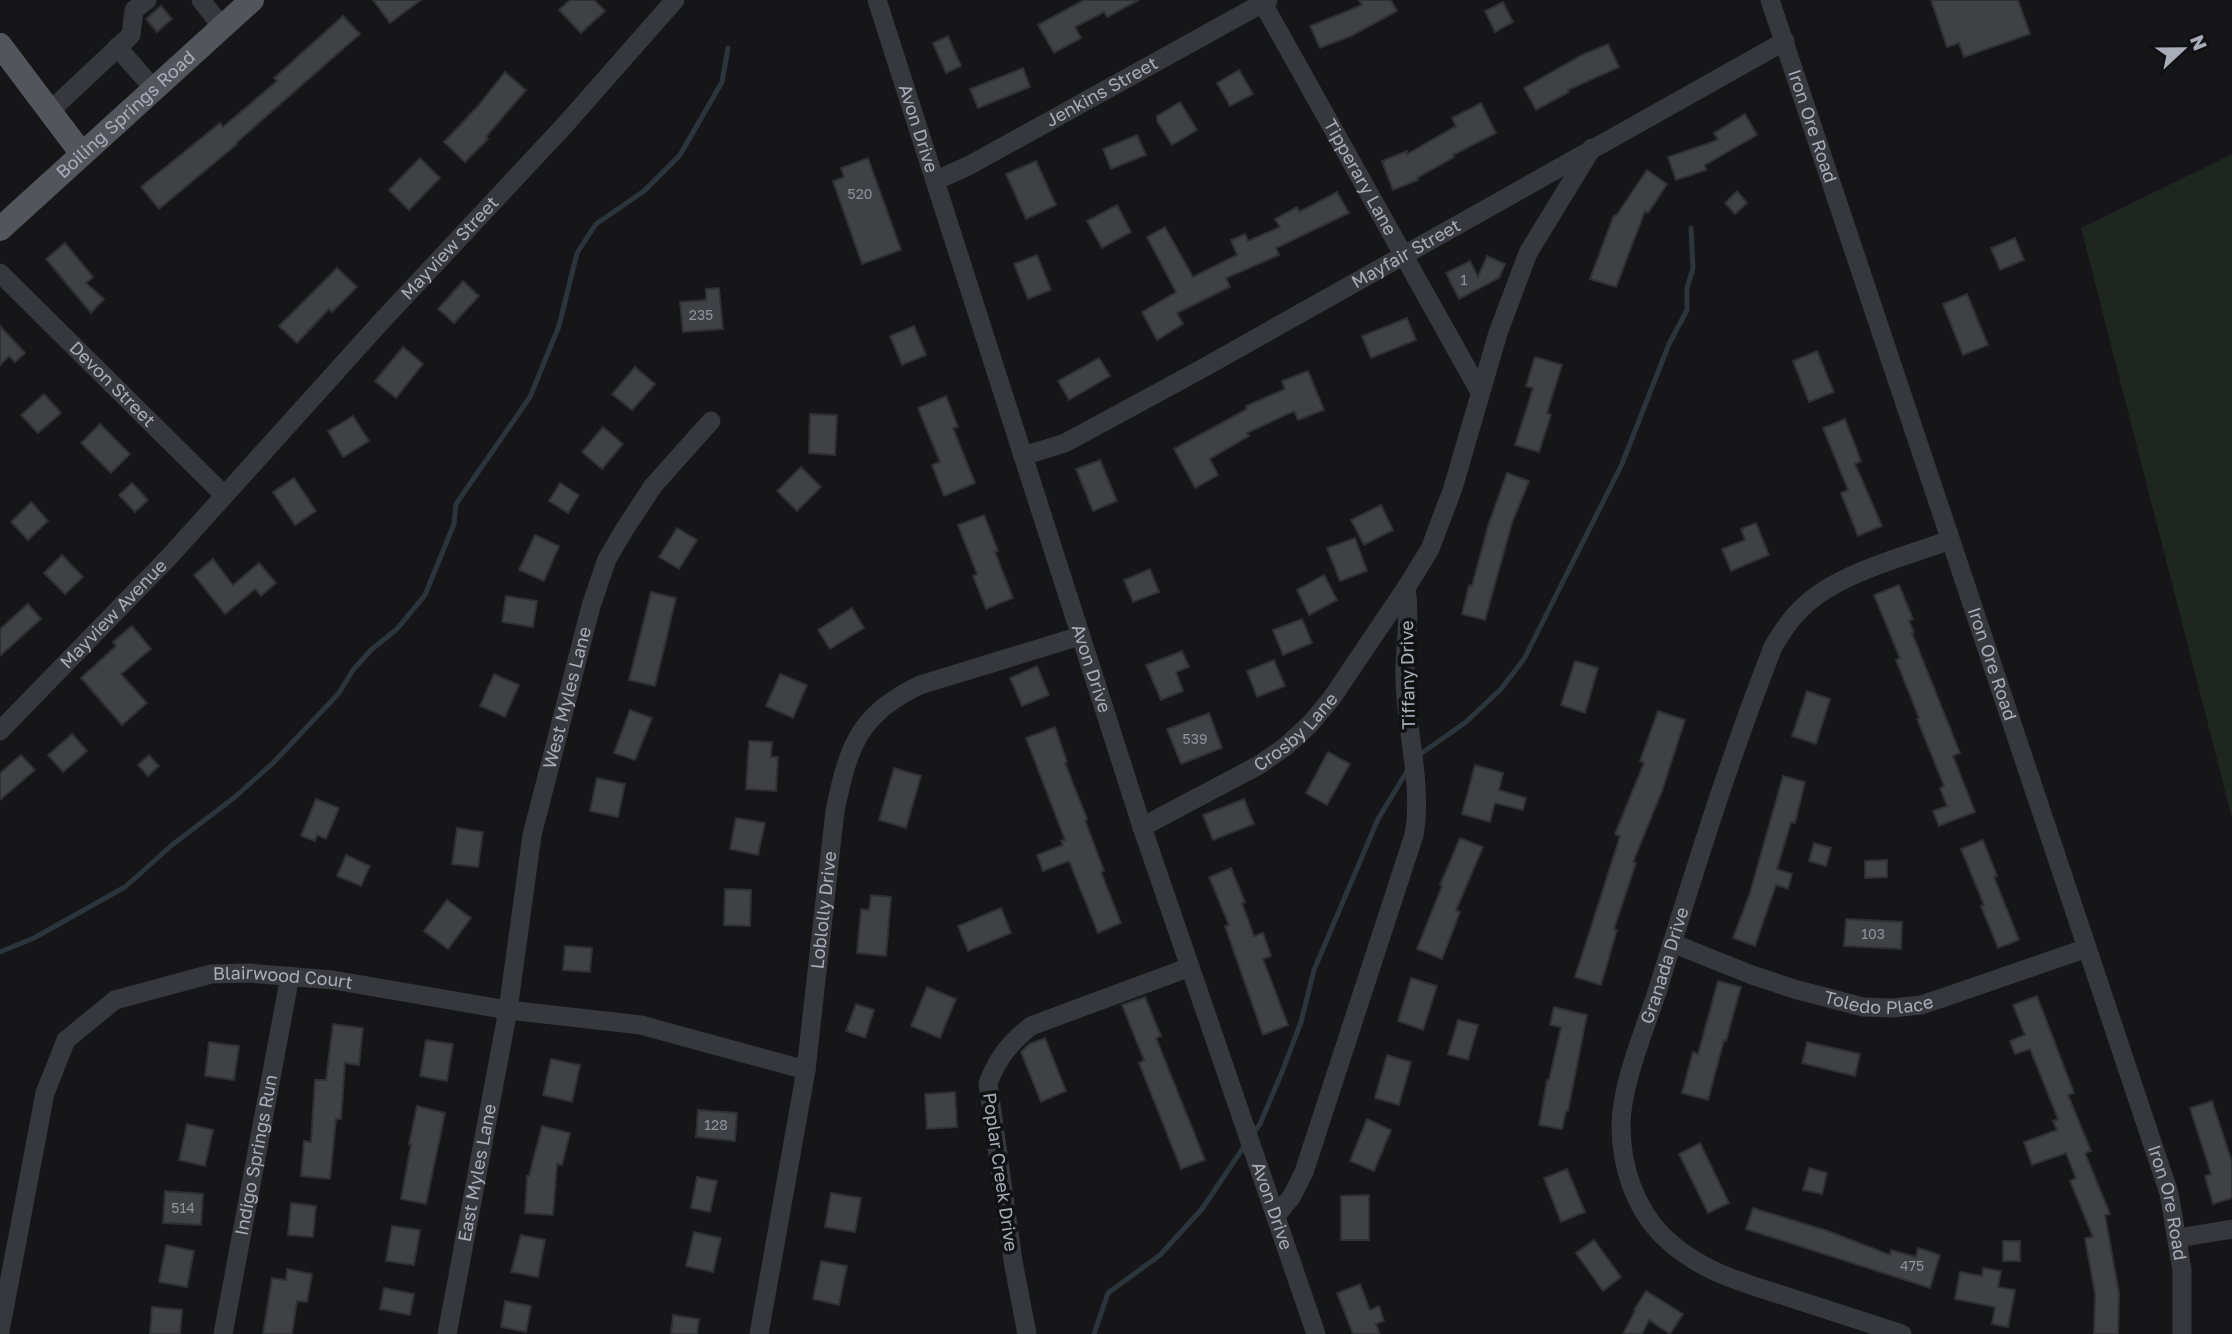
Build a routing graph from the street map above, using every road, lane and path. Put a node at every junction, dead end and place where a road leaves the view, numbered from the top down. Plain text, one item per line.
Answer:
1 (147, 0) edge
2 (201, 0) edge
3 (676, 0) edge
4 (877, 0) edge
5 (1770, 0) edge
6 (1264, 1) edge
7 (235, 10) edge
8 (1784, 41) junction
9 (0, 45) edge
10 (117, 47) junction
11 (154, 89) junction
12 (50, 111) junction
13 (1592, 148) junction
14 (82, 154) junction
15 (935, 181) junction
16 (0, 229) edge
17 (1403, 255) junction
18 (0, 273) edge
19 (1480, 392) junction
20 (711, 421) dead end
21 (1023, 456) junction
22 (224, 495) junction
23 (1950, 540) junction
24 (1406, 588) junction
25 (1080, 636) junction
26 (0, 731) edge
27 (1142, 827) junction
28 (1672, 943) junction
29 (2087, 948) junction
30 (1190, 967) junction
31 (289, 976) junction
32 (508, 1010) junction
33 (806, 1070) junction
34 (1276, 1216) junction
35 (2232, 1228) edge
36 (2178, 1238) junction
37 (0, 1331) edge
38 (223, 1334) edge
39 (447, 1334) edge
40 (759, 1334) edge
41 (1027, 1334) edge
42 (1316, 1334) edge
43 (1902, 1334) edge
44 (2182, 1334) edge

1 - 10 street
2 - 7 street
3 - 22 street, Mayview Street
4 - 15 street, Avon Drive
5 - 8 street, Iron Ore Road
6 - 15 street, Jenkins Street
6 - 17 street, Tipperary Lane
7 - 11 main road, Boiling Springs Road
8 - 13 street, Mayfair Street
8 - 23 street, Iron Ore Road
9 - 12 main road
10 - 11 street
10 - 12 street
11 - 14 main road, Boiling Springs Road
12 - 14 main road
13 - 17 street, Mayfair Street
13 - 19 street
14 - 16 main road, Boiling Springs Road
15 - 21 street, Avon Drive
17 - 19 street, Tipperary Lane
17 - 21 street, Mayfair Street
18 - 22 street, Devon Street
19 - 24 street
20 - 32 street, West Myles Lane
21 - 25 street, Avon Drive
22 - 26 street, Mayview Avenue
23 - 28 street, Granada Drive
23 - 29 street, Iron Ore Road
24 - 27 street, Crosby Lane
24 - 34 street, Tiffany Drive
25 - 27 street, Avon Drive
25 - 33 street, Loblolly Drive
27 - 30 street, Avon Drive
28 - 29 street, Toledo Place
28 - 43 street, Granada Drive
29 - 36 street, Iron Ore Road
30 - 34 street, Avon Drive
30 - 41 street, Poplar Creek Drive
31 - 32 street, Blairwood Court
31 - 37 street, Blairwood Court
31 - 38 street, Indigo Springs Run
32 - 33 street, Blairwood Court
32 - 39 street, East Myles Lane
33 - 40 street, Loblolly Drive
34 - 42 street, Avon Drive
35 - 36 street
36 - 44 street, Iron Ore Road

